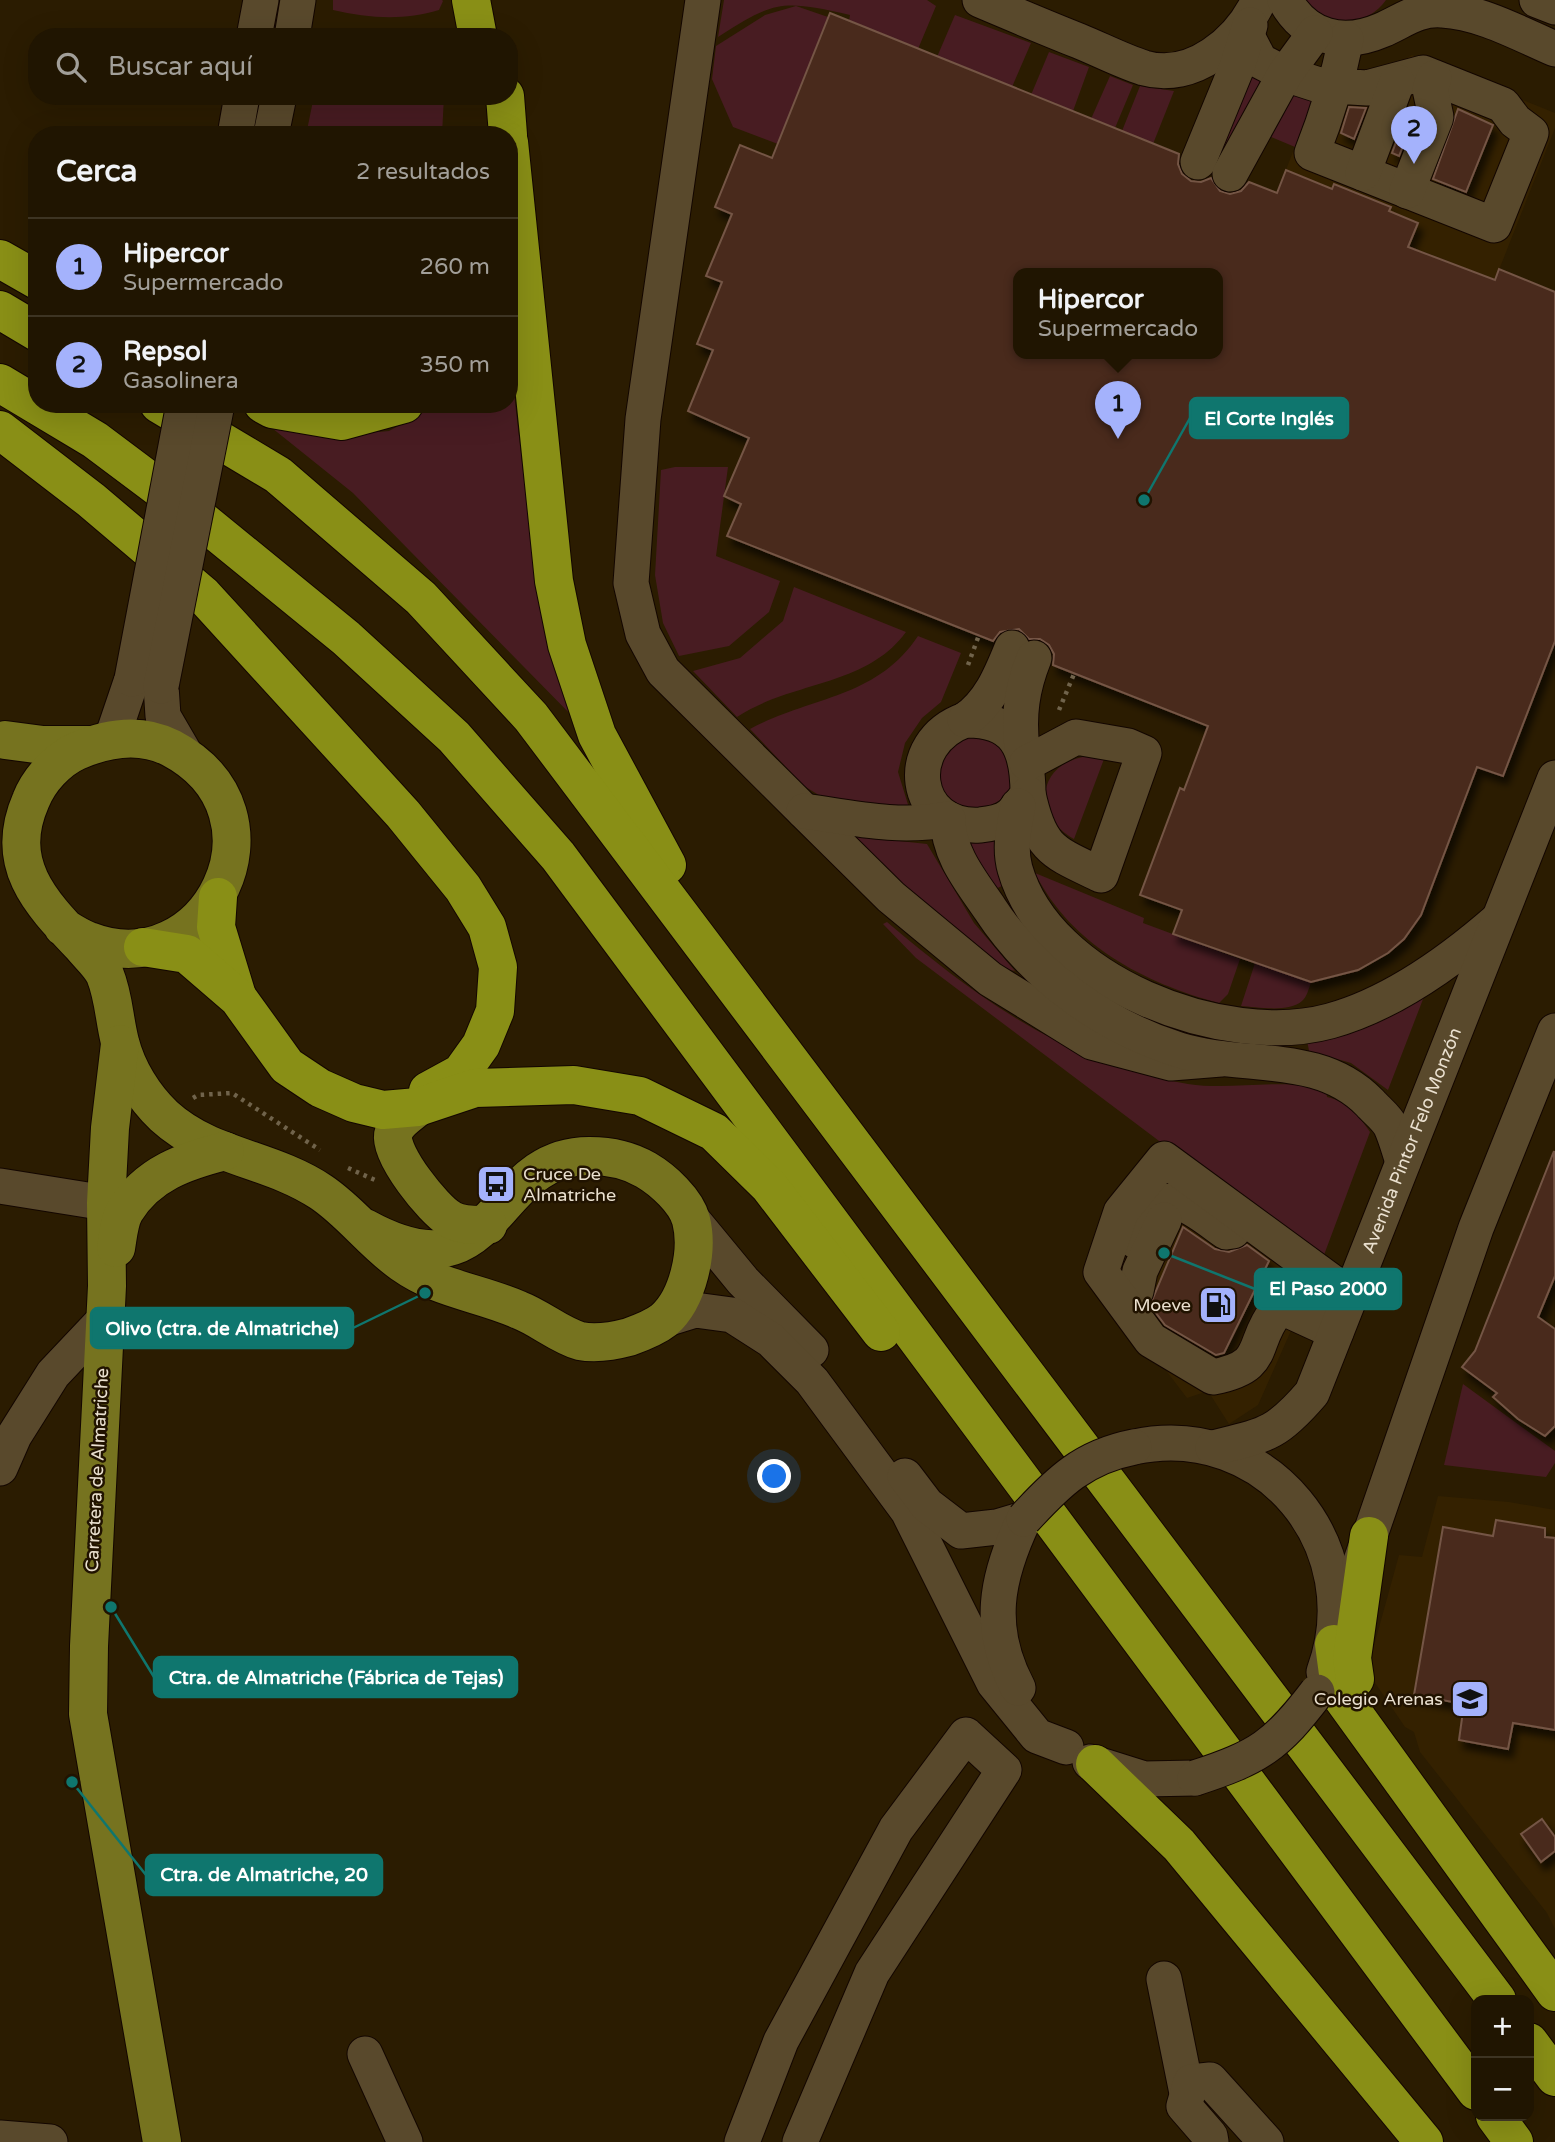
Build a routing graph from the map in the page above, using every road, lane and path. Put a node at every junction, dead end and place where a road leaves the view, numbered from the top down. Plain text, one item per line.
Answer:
1 (261, 0) edge
2 (298, 0) edge
3 (703, 0) edge
4 (980, 0) edge
5 (1398, 0) edge
6 (1537, 0) edge
7 (1555, 7) edge
8 (1261, 12) edge
9 (484, 20) edge
10 (256, 28) edge
11 (293, 28) edge
12 (445, 28) edge
13 (1382, 30) junction
14 (1331, 36) junction
15 (1555, 49) edge
16 (1285, 74) junction
17 (1434, 78) junction
18 (1397, 82) junction
19 (1336, 86) junction
20 (240, 105) edge
21 (277, 105) edge
22 (484, 105) edge
23 (506, 105) edge
24 (236, 126) edge
25 (273, 126) edge
26 (485, 126) edge
27 (508, 126) edge
28 (1198, 162) dead end
29 (1363, 173) junction
30 (1230, 174) dead end
31 (1407, 191) junction
32 (518, 230) edge
33 (0, 259) edge
34 (28, 275) edge
35 (0, 310) edge
36 (28, 327) edge
37 (0, 383) edge
38 (28, 400) edge
39 (50, 413) edge
40 (174, 413) edge
41 (183, 413) edge
42 (215, 413) edge
43 (295, 413) edge
44 (371, 413) edge
45 (0, 430) edge
46 (979, 635) dead end
47 (965, 673) dead end
48 (1073, 674) dead end
49 (147, 683) junction
50 (1057, 716) dead end
51 (965, 720) junction
52 (3, 738) edge
53 (102, 742) junction
54 (188, 759) junction
55 (1024, 778) junction
56 (1555, 778) edge
57 (804, 811) junction
58 (26, 812) junction
59 (948, 819) junction
60 (218, 897) junction
61 (1501, 917) junction
62 (63, 927) junction
63 (143, 947) junction
64 (237, 998) junction
65 (1555, 1031) edge
66 (120, 1044) junction
67 (1221, 1059) junction
68 (320, 1088) junction
69 (418, 1107) junction
70 (225, 1151) junction
71 (1403, 1162) junction
72 (873, 1168) junction
73 (0, 1186) edge
74 (106, 1203) junction
75 (691, 1218) junction
76 (488, 1225) junction
77 (1257, 1227) junction
78 (365, 1228) junction
79 (1351, 1296) junction
80 (106, 1302) junction
81 (666, 1319) junction
82 (1336, 1332) junction
83 (1170, 1351) junction
84 (1213, 1448) junction
85 (0, 1468) edge
86 (1013, 1527) junction
87 (1369, 1536) junction
88 (1080, 1554) junction
89 (1334, 1644) junction
90 (1364, 1729) junction
91 (1080, 1756) junction
92 (1164, 1979) dead end
93 (1555, 1992) edge
94 (1493, 1995) edge
95 (1534, 2049) edge
96 (365, 2054) dead end
97 (1555, 2077) edge
98 (1471, 2084) edge
99 (1187, 2093) junction
100 (1499, 2121) edge
101 (162, 2142) edge
102 (405, 2142) edge
103 (742, 2142) edge
104 (800, 2142) edge
105 (1211, 2142) edge
106 (1266, 2142) edge
107 (1424, 2142) edge
108 (1514, 2142) edge

1 - 10 street
2 - 11 street
3 - 57 street
4 - 8 street
5 - 13 street
6 - 7 street
8 - 14 street
8 - 16 street
8 - 28 street
9 - 12 path
13 - 14 street
13 - 15 street
14 - 16 street
14 - 19 street
16 - 19 street
16 - 30 street
17 - 18 street
17 - 31 street
17 - 31 street
18 - 19 street
18 - 29 street
19 - 29 street
20 - 24 street
21 - 25 street
22 - 26 highway
23 - 27 highway
29 - 31 street
32 - 72 highway
33 - 34 highway
35 - 36 highway
37 - 38 highway
39 - 88 highway
40 - 72 highway
41 - 49 street, bridge
42 - 49 street, bridge
43 - 44 highway
45 - 68 highway
46 - 47 path
48 - 50 path
49 - 53 street
49 - 54 street
51 - 55 street
51 - 55 street
51 - 59 street
52 - 53 main road
52 - 58 main road
53 - 54 main road
53 - 58 main road
54 - 60 main road
55 - 59 street
55 - 61 street
56 - 61 street, Avenida Pintor Felo Monzón
57 - 59 street
57 - 67 street
58 - 62 main road
59 - 67 street
60 - 63 main road
60 - 64 highway
61 - 71 street, Avenida Pintor Felo Monzón
62 - 63 main road
62 - 66 main road
63 - 64 highway
63 - 66 main road
64 - 68 highway
65 - 87 street
66 - 70 main road
66 - 74 main road, Carretera de Almatriche
67 - 71 street
68 - 69 highway
69 - 76 main road
69 - 88 highway
70 - 78 main road
70 - 80 main road
71 - 79 street, Avenida Pintor Felo Monzón
72 - 94 highway
73 - 74 street
74 - 80 main road, Carretera de Almatriche
75 - 76 main road
75 - 81 main road
75 - 86 street
76 - 78 main road
77 - 79 street
77 - 83 street
77 - 83 street
78 - 81 main road
79 - 82 street, Avenida Pintor Felo Monzón
80 - 85 street
80 - 101 main road, Carretera de Almatriche
81 - 91 street
82 - 83 street
82 - 84 street, Avenida Pintor Felo Monzón
84 - 86 street, bridge
84 - 89 street
86 - 91 street
87 - 89 street
87 - 90 highway
88 - 98 highway
89 - 90 highway
89 - 91 street, bridge
90 - 93 highway
91 - 107 highway
92 - 99 street
95 - 97 highway
96 - 102 street
99 - 105 street
99 - 106 street
100 - 108 highway
103 - 104 street

